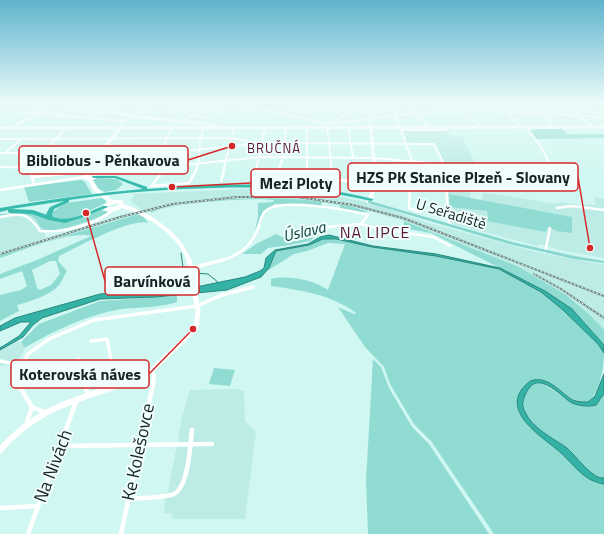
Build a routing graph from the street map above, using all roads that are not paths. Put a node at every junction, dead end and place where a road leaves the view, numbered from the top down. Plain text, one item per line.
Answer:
1 (348, 127) edge
2 (0, 128) edge
3 (66, 128) junction
4 (120, 128) junction
5 (124, 128) edge
6 (171, 128) edge
7 (204, 128) joint
8 (234, 128) junction
9 (265, 128) junction
10 (286, 128) junction
11 (306, 128) joint
12 (327, 128) edge
13 (371, 128) edge
14 (410, 128) edge
15 (527, 128) edge
16 (422, 129) junction
17 (446, 130) dead end
18 (112, 138) junction
19 (166, 138) junction
20 (199, 138) junction
21 (232, 138) junction
22 (0, 139) edge
23 (21, 139) junction
24 (54, 139) junction
25 (285, 143) junction
26 (263, 144) junction
27 (306, 144) junction
28 (329, 144) junction
29 (351, 144) junction
30 (372, 144) junction
31 (406, 144) junction
32 (230, 148) junction
33 (199, 150) junction
34 (0, 153) edge
35 (5, 153) junction
36 (41, 153) junction
37 (101, 153) junction
38 (165, 153) junction
39 (283, 157) junction
40 (260, 158) junction
41 (306, 158) junction
42 (330, 158) junction
43 (353, 158) junction
44 (373, 158) junction
45 (227, 161) junction
46 (412, 161) junction
47 (200, 163) junction
48 (444, 164) junction
49 (71, 166) dead end
50 (0, 167) edge
51 (29, 167) junction
52 (121, 167) dead end
53 (164, 167) junction
54 (552, 168) dead end
55 (279, 169) dead end
56 (256, 170) dead end
57 (64, 174) dead end
58 (279, 176) dead end
59 (32, 177) junction
60 (84, 177) joint
61 (90, 177) junction
62 (307, 177) junction
63 (121, 179) junction
64 (332, 179) junction
65 (221, 181) dead end
66 (374, 181) junction
67 (34, 184) junction
68 (300, 184) dead end
69 (410, 185) junction
70 (267, 186) junction
71 (165, 189) junction
72 (334, 189) dead end
73 (0, 190) edge
74 (112, 193) junction
75 (95, 195) junction
76 (77, 199) junction
77 (370, 201) junction
78 (112, 202) junction
79 (122, 206) junction
80 (105, 207) junction
81 (557, 208) dead end
82 (113, 210) junction
83 (604, 210) edge
84 (0, 211) edge
85 (420, 212) dead end
86 (0, 217) edge
87 (51, 218) junction
88 (361, 224) junction
89 (449, 224) junction
90 (326, 227) dead end
91 (550, 228) dead end
92 (450, 246) dead end
93 (545, 251) junction
94 (604, 261) edge
95 (191, 270) junction
96 (253, 287) dead end
97 (197, 303) junction
98 (91, 341) dead end
99 (78, 359) dead end
100 (0, 361) edge
101 (23, 361) junction
102 (151, 370) junction
103 (116, 385) junction
104 (88, 395) junction
105 (77, 398) junction
106 (32, 408) junction
107 (44, 412) junction
108 (27, 422) junction
109 (192, 430) dead end
110 (190, 444) junction
111 (212, 444) dead end
112 (2, 445) edge
113 (140, 445) junction
114 (61, 446) junction
115 (0, 450) edge
116 (128, 499) junction
117 (38, 506) junction
118 (0, 508) edge
119 (28, 534) edge
120 (121, 534) edge

1 - 29 street
2 - 3 street
3 - 4 street
3 - 24 street
4 - 5 street
4 - 18 street
6 - 19 street
7 - 8 street
7 - 20 street
8 - 9 street
8 - 21 street
9 - 10 street
9 - 26 street
10 - 11 street
10 - 25 street
11 - 27 street
12 - 28 street
13 - 30 street
14 - 16 street
15 - 54 street
16 - 17 street
16 - 31 street
18 - 19 street
18 - 24 street
18 - 37 street
19 - 20 street
19 - 38 street
20 - 21 street
20 - 33 street
21 - 26 street
21 - 32 street
22 - 23 street
23 - 24 street
23 - 35 street
24 - 36 street
25 - 26 street
25 - 27 street
25 - 39 street
26 - 32 street
26 - 40 street
27 - 28 street
27 - 41 street
28 - 29 street
28 - 42 street
29 - 30 street
29 - 43 street
30 - 31 street
30 - 44 street
31 - 46 street
31 - 48 street
32 - 33 street
32 - 45 street
33 - 38 street
33 - 47 street
34 - 35 street
35 - 36 street
36 - 37 street
36 - 51 street
37 - 38 street
37 - 61 street
38 - 53 street
39 - 40 street
39 - 41 street
39 - 55 street
40 - 45 street
40 - 56 street
41 - 42 street
41 - 62 street
42 - 43 street
42 - 64 street
43 - 44 street
44 - 46 street
44 - 66 street
45 - 47 street
45 - 65 street
46 - 48 street
46 - 69 street
47 - 53 street
47 - 53 street
48 - 89 street
49 - 51 street
50 - 51 street
51 - 59 street
52 - 53 street
57 - 59 street
58 - 62 street
59 - 67 street
60 - 61 street
60 - 67 street
61 - 63 highway
61 - 78 street
62 - 64 street
62 - 68 street
63 - 71 highway
63 - 74 highway
64 - 66 street
64 - 72 street
66 - 69 street
66 - 77 street
67 - 73 street
69 - 85 street
70 - 71 highway
70 - 74 highway
70 - 77 highway, U Seřadiště
71 - 74 highway
74 - 75 highway
75 - 76 highway
75 - 84 highway
76 - 84 highway
76 - 87 highway
77 - 89 main road, U Seřadiště
77 - 93 main road, U Seřadiště
78 - 79 street
78 - 80 street
79 - 82 street
79 - 95 street
80 - 82 street
80 - 87 highway
81 - 83 street
82 - 86 street
84 - 87 highway
88 - 90 street
88 - 92 street
88 - 95 street
89 - 93 main road, U Seřadiště
91 - 93 street
93 - 94 main road, U Seřadiště
95 - 97 street
96 - 97 street
97 - 101 street
97 - 102 street
98 - 103 street
99 - 104 street
100 - 101 street
101 - 106 street
102 - 103 street
102 - 113 street, Ke Kolešovce
103 - 104 street
104 - 105 street
105 - 107 street
105 - 114 street, Na Nivách
106 - 107 street
106 - 108 street
107 - 108 street
108 - 112 street
109 - 110 street
110 - 111 street
110 - 113 street
110 - 116 street
112 - 115 street
113 - 114 street
113 - 116 street, Ke Kolešovce
114 - 117 street, Na Nivách
116 - 120 street, Ke Kolešovce
117 - 118 street
117 - 119 street, Na Nivách

